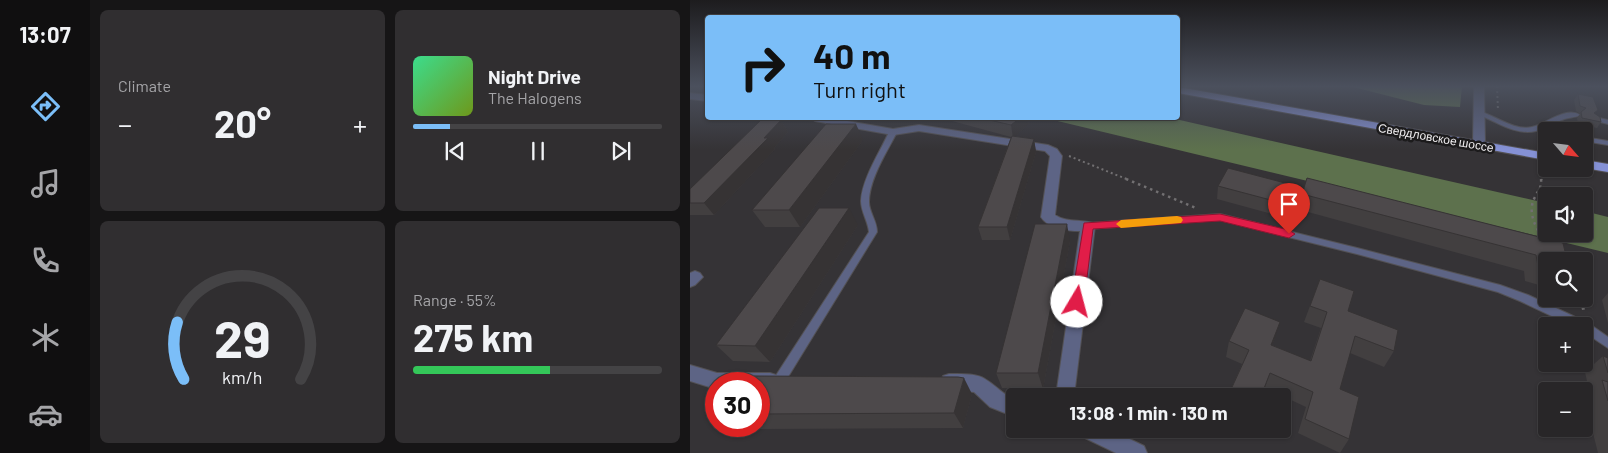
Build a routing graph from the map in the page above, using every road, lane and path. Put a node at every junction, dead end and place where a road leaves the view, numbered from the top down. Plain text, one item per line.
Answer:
1 (1272, 107) edge
2 (1479, 107) edge
3 (1498, 107) edge
4 (1479, 113) junction
5 (1576, 115) dead end
6 (1595, 119) edge
7 (826, 120) edge
8 (1498, 120) junction
9 (1608, 122) edge
10 (1528, 130) junction
11 (892, 132) junction
12 (1538, 132) edge
13 (1593, 140) edge
14 (1608, 143) edge
15 (1479, 145) junction
16 (1048, 148) junction
17 (1538, 155) edge
18 (1593, 166) edge
19 (1608, 168) edge
20 (1542, 178) edge
21 (1220, 217) junction
22 (1088, 226) junction
23 (1547, 244) edge
24 (1565, 317) edge
25 (1593, 332) edge
26 (1608, 343) edge
27 (690, 373) edge
28 (779, 381) junction
29 (799, 381) edge
30 (927, 382) edge
31 (1066, 388) edge
32 (1006, 404) edge
33 (1106, 438) edge
34 (1137, 453) edge

1 - 15 main road, Свердловское шоссе
2 - 4 street
3 - 8 path
4 - 8 lane
4 - 15 street
5 - 10 lane
6 - 9 lane
7 - 11 street
8 - 10 lane
10 - 12 lane
11 - 16 street
11 - 28 lane
13 - 14 lane
15 - 17 main road, Свердловское шоссе
16 - 21 path
16 - 22 street
18 - 19 main road
20 - 23 path
21 - 22 lane
21 - 24 lane
22 - 31 street
25 - 26 lane
27 - 28 street
28 - 29 street
30 - 32 street
33 - 34 street

